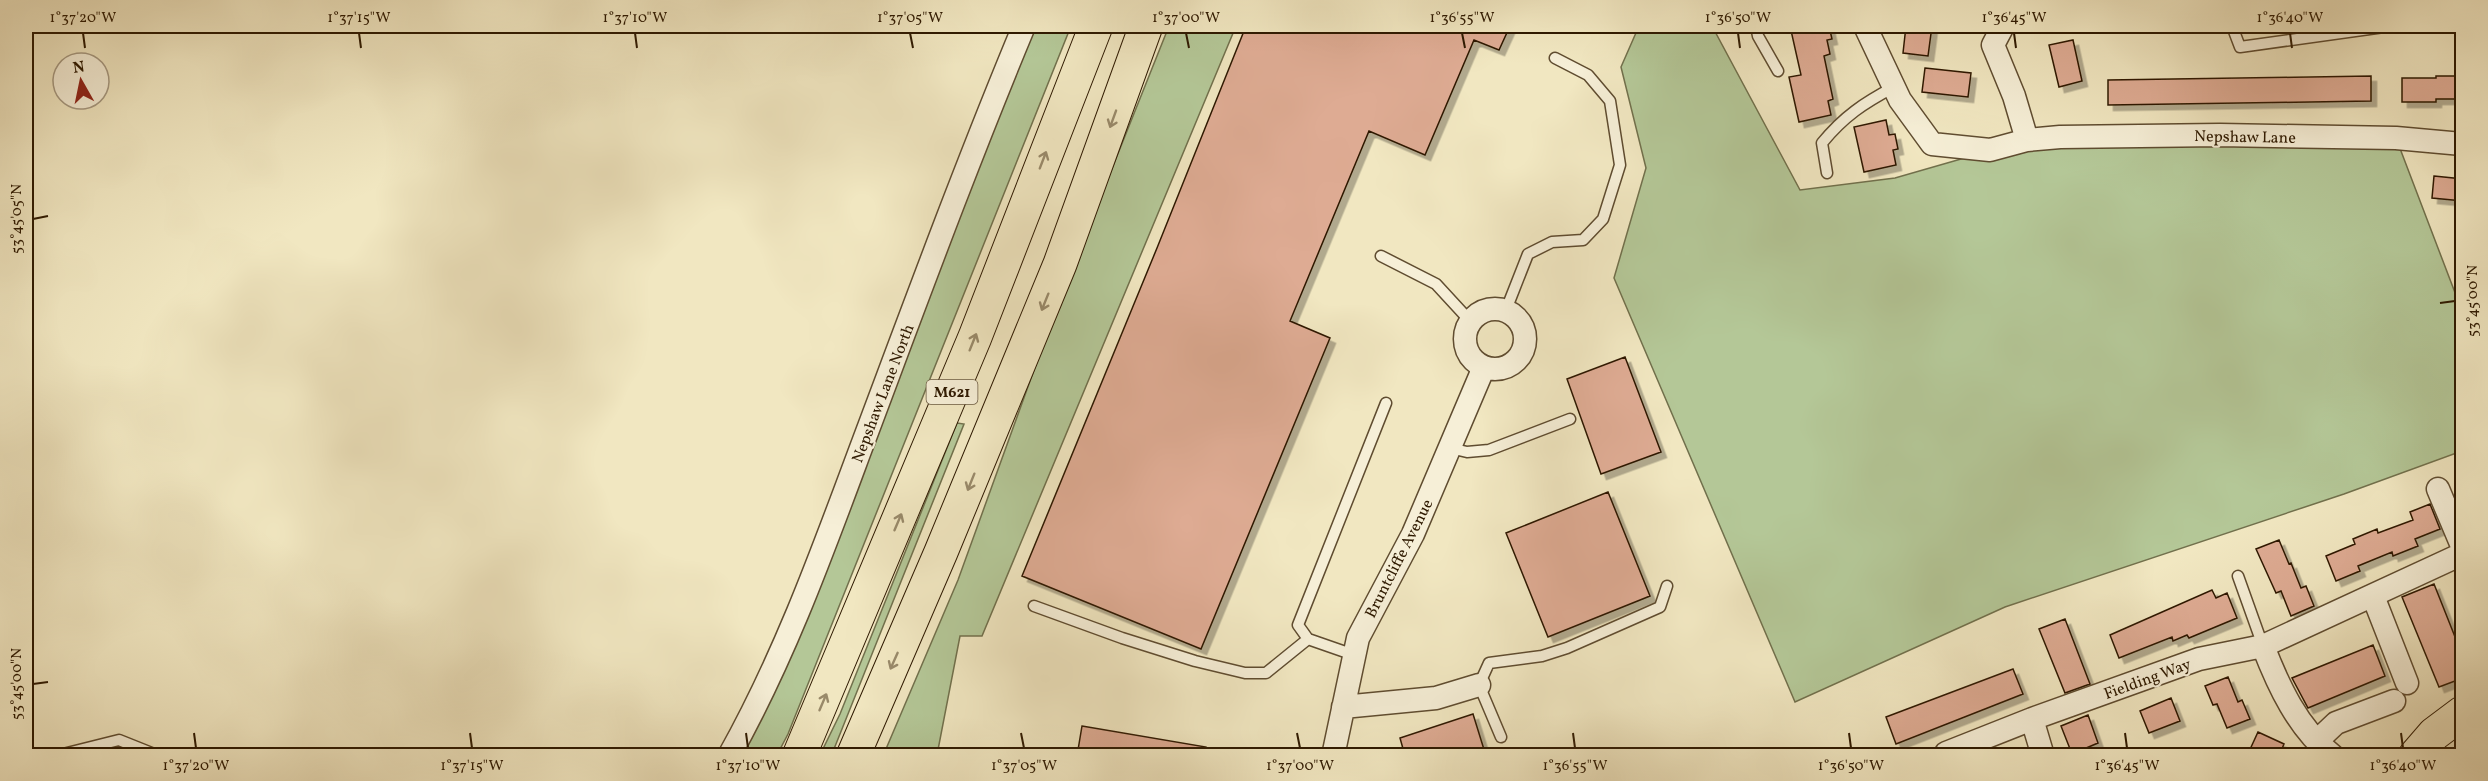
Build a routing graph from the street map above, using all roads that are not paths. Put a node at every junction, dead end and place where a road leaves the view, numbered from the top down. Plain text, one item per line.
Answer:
1 (1024, 26) edge
2 (1096, 26) edge
3 (1146, 26) edge
4 (1756, 26) edge
5 (1865, 26) edge
6 (2232, 26) edge
7 (2391, 26) edge
8 (1999, 28) edge
9 (1555, 58) dead end
10 (1778, 71) dead end
11 (1894, 87) junction
12 (2027, 140) junction
13 (2463, 144) edge
14 (1827, 173) dead end
15 (1381, 256) dead end
16 (1506, 310) junction
17 (1471, 322) junction
18 (1484, 367) junction
19 (1386, 403) dead end
20 (1570, 419) dead end
21 (1450, 448) junction
22 (2438, 489) dead end
23 (2463, 546) edge
24 (2463, 554) edge
25 (2238, 576) dead end
26 (1667, 586) dead end
27 (2373, 596) junction
28 (1034, 606) dead end
29 (1308, 639) junction
30 (2263, 646) junction
31 (1354, 656) junction
32 (1479, 685) junction
33 (1343, 707) junction
34 (2463, 713) edge
35 (2032, 719) junction
36 (1501, 737) dead end
37 (2325, 751) edge
38 (1946, 753) dead end
39 (55, 756) edge
40 (159, 756) edge
41 (729, 756) edge
42 (799, 756) edge
43 (853, 756) edge
44 (1333, 756) edge
45 (2043, 756) edge
46 (2415, 756) edge

1 - 41 street, Nepshaw Lane North
42 -> 2 main road, M621
3 -> 43 main road, M621
4 - 10 lane
5 - 11 street
6 - 7 lane
8 - 12 street
9 - 16 lane
11 - 12 street, Nepshaw Lane
11 - 14 lane
12 - 13 street, Nepshaw Lane
15 - 17 lane
16 - 17 street
16 - 18 street
17 - 18 street
18 - 21 street, Bruntcliffe Avenue
19 - 29 lane
20 - 21 lane
21 - 31 street, Bruntcliffe Avenue
22 - 23 street
24 - 27 street, Fielding Way
25 - 30 lane
26 - 32 lane
27 - 30 street, Fielding Way
27 - 37 street
28 - 29 lane
29 - 31 lane
30 - 35 street, Fielding Way
30 - 37 street
31 - 33 street, Bruntcliffe Avenue
32 - 33 street
32 - 36 lane
33 - 44 street, Bruntcliffe Avenue
34 - 46 main road
35 - 38 street, Fielding Way
35 - 45 street
39 - 40 lane

